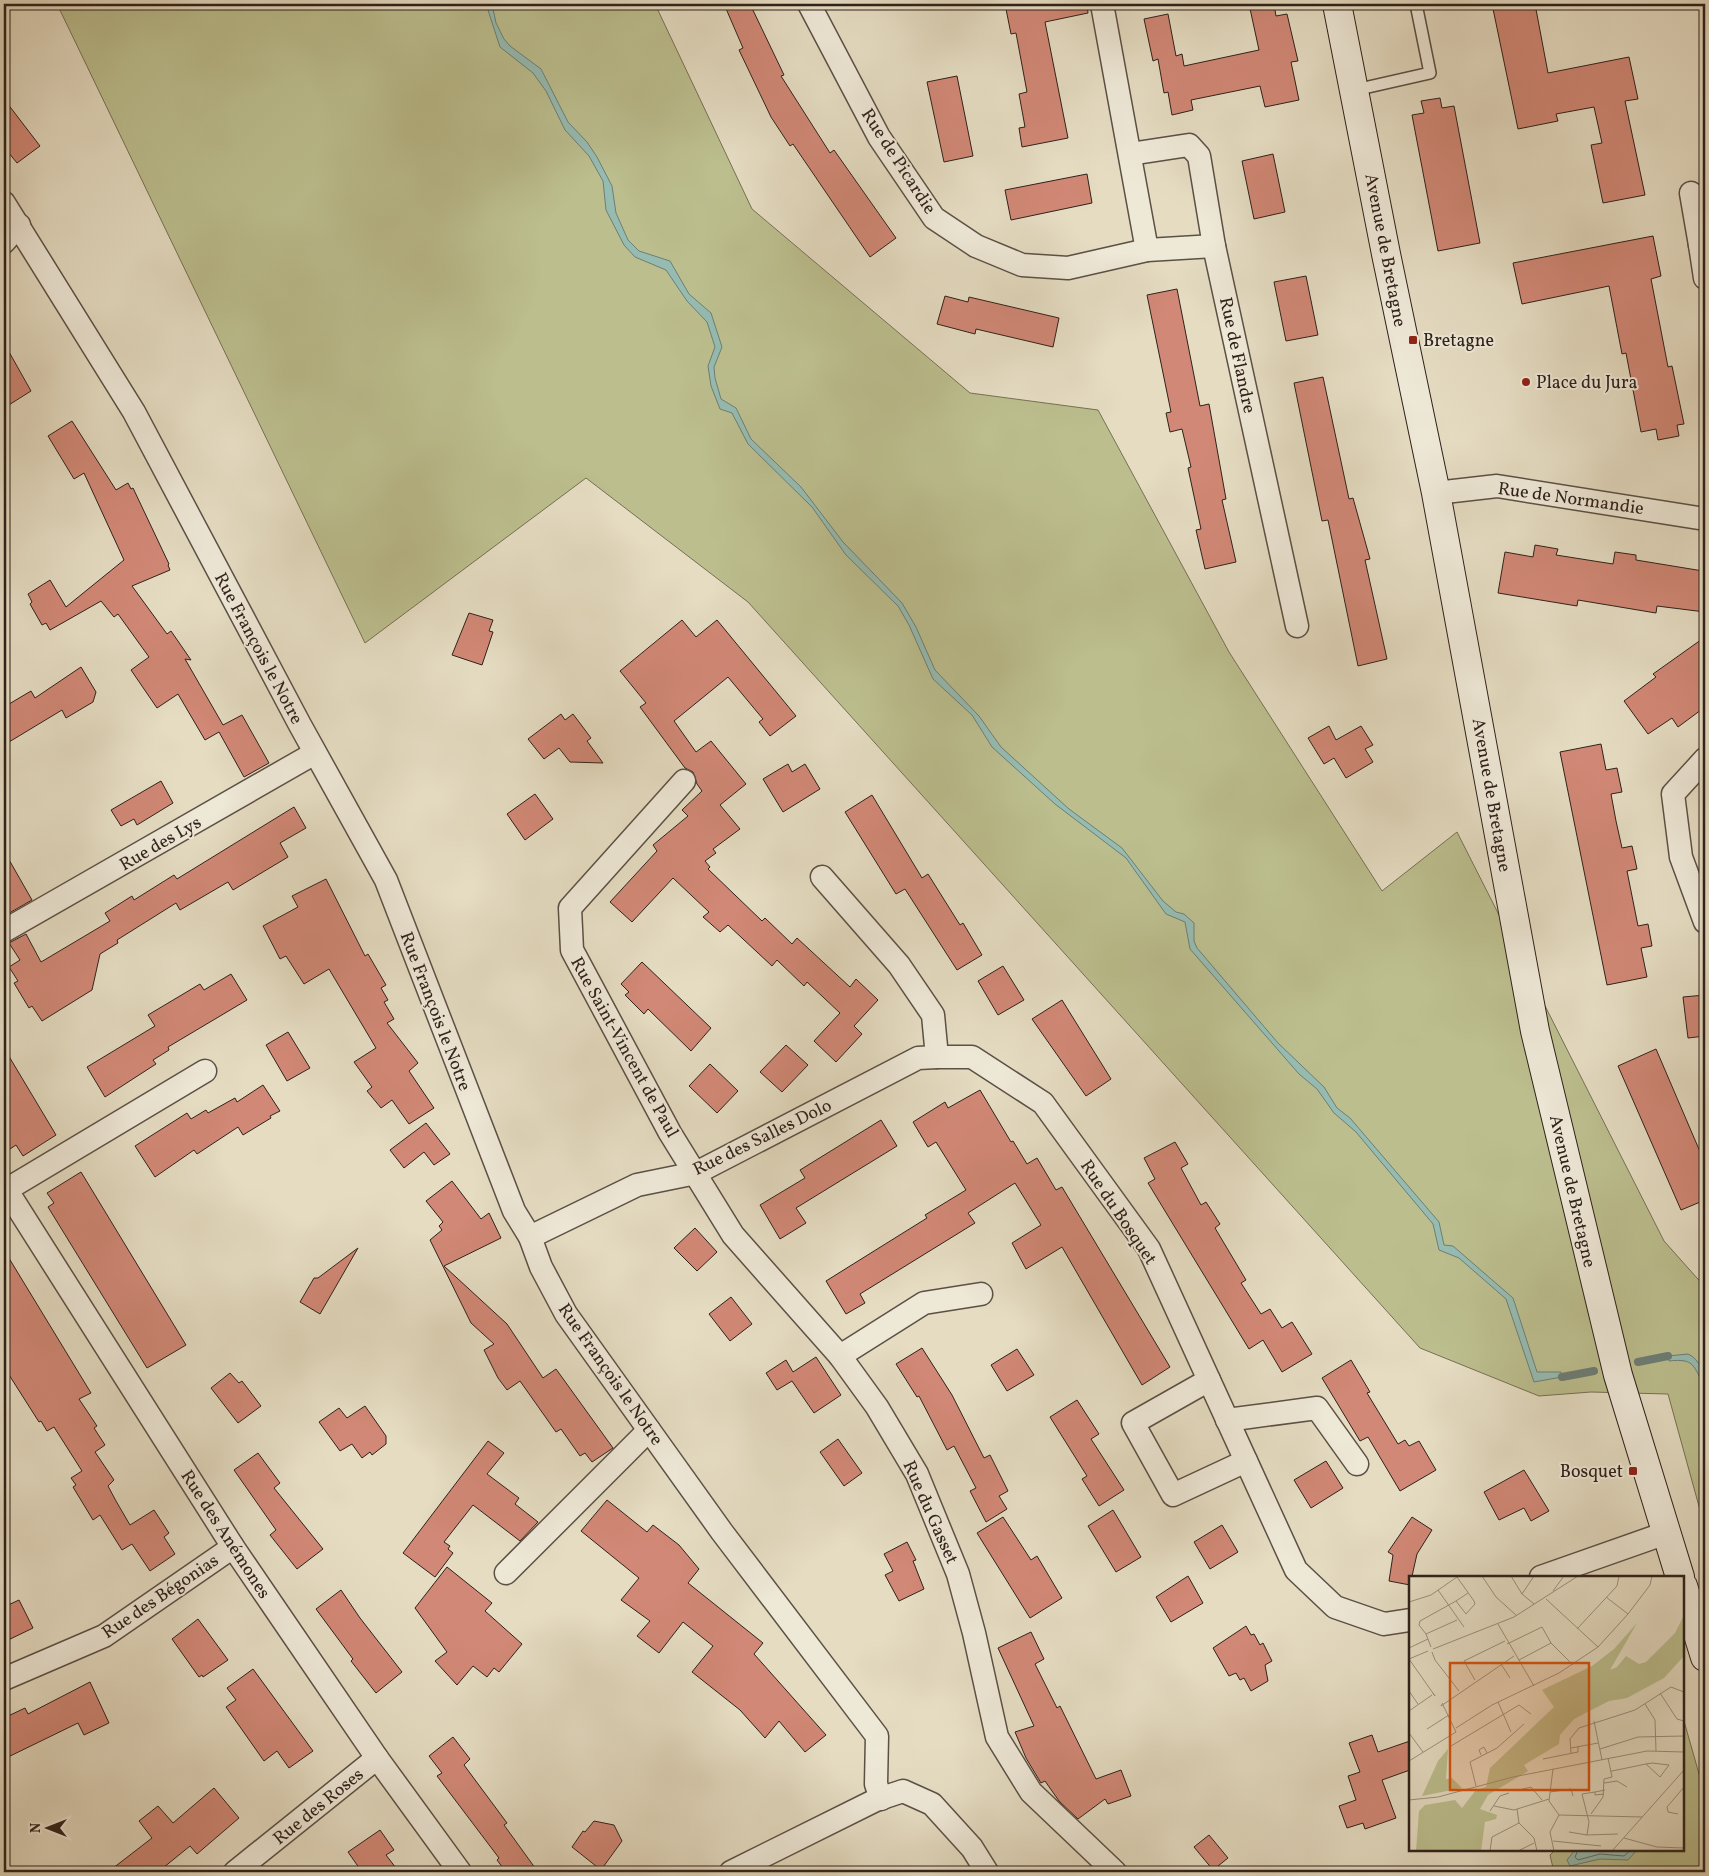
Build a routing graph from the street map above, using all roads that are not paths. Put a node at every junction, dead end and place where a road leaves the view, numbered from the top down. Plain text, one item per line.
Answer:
1 (809, 4) edge
2 (1102, 4) edge
3 (1337, 4) edge
4 (1416, 4) edge
5 (1355, 90) junction
6 (1130, 154) junction
7 (1691, 193) dead end
8 (4, 203) edge
9 (19, 225) junction
10 (4, 242) edge
11 (1702, 244) edge
12 (1214, 246) junction
13 (1147, 250) junction
14 (1705, 278) edge
15 (1436, 493) junction
16 (1705, 518) edge
17 (1297, 626) dead end
18 (315, 753) junction
19 (1705, 759) edge
20 (684, 781) dead end
21 (822, 877) dead end
22 (1705, 922) edge
23 (4, 931) edge
24 (937, 1057) junction
25 (205, 1071) dead end
26 (696, 1173) junction
27 (5, 1188) edge
28 (530, 1237) junction
29 (981, 1294) dead end
30 (840, 1356) junction
31 (1209, 1380) junction
32 (1227, 1420) junction
33 (649, 1430) junction
34 (1246, 1461) junction
35 (1357, 1464) dead end
36 (1666, 1533) junction
37 (233, 1547) junction
38 (506, 1573) dead end
39 (1544, 1576) edge
40 (1680, 1576) edge
41 (1684, 1589) edge
42 (1409, 1620) edge
43 (1705, 1657) edge
44 (4, 1679) edge
45 (377, 1758) junction
46 (878, 1799) junction
47 (235, 1872) edge
48 (460, 1872) edge
49 (731, 1872) edge
50 (987, 1872) edge
51 (1115, 1872) edge

1 - 13 street, Rue de Picardie
2 - 6 street
3 - 5 street, Avenue de Bretagne
4 - 5 lane
5 - 15 street, Avenue de Bretagne
6 - 12 street, Rue de Flandre
6 - 13 street
7 - 11 street
8 - 9 street, Rue François le Notre
9 - 10 street
9 - 18 street, Rue François le Notre
11 - 14 street
12 - 13 street, Rue de Picardie
12 - 17 street, Rue de Flandre
15 - 16 street, Rue de Normandie
15 - 36 street, Avenue de Bretagne
18 - 23 street, Rue des Lys
18 - 28 street, Rue François le Notre
19 - 22 street
20 - 26 street, Rue Saint-Vincent de Paul
21 - 24 street
24 - 26 street, Rue des Salles Dolo
24 - 31 street, Rue du Bosquet
25 - 27 street
26 - 28 street, Rue des Salles Dolo
26 - 30 street, Rue du Gasset
27 - 37 street, Rue des Anémones
28 - 33 street, Rue François le Notre
29 - 30 street
30 - 51 street, Rue du Gasset
31 - 32 street, Rue du Bosquet
31 - 34 street
32 - 34 street, Rue du Bosquet
32 - 35 street
33 - 38 street
33 - 46 street, Rue François le Notre
34 - 42 street, Rue du Bosquet
36 - 39 street
36 - 40 street, Avenue de Bretagne
37 - 44 street, Rue des Bégonias
37 - 45 street, Rue des Anémones
41 - 43 street
45 - 47 street, Rue des Roses
45 - 48 street, Rue des Anémones
46 - 49 street
46 - 50 street

